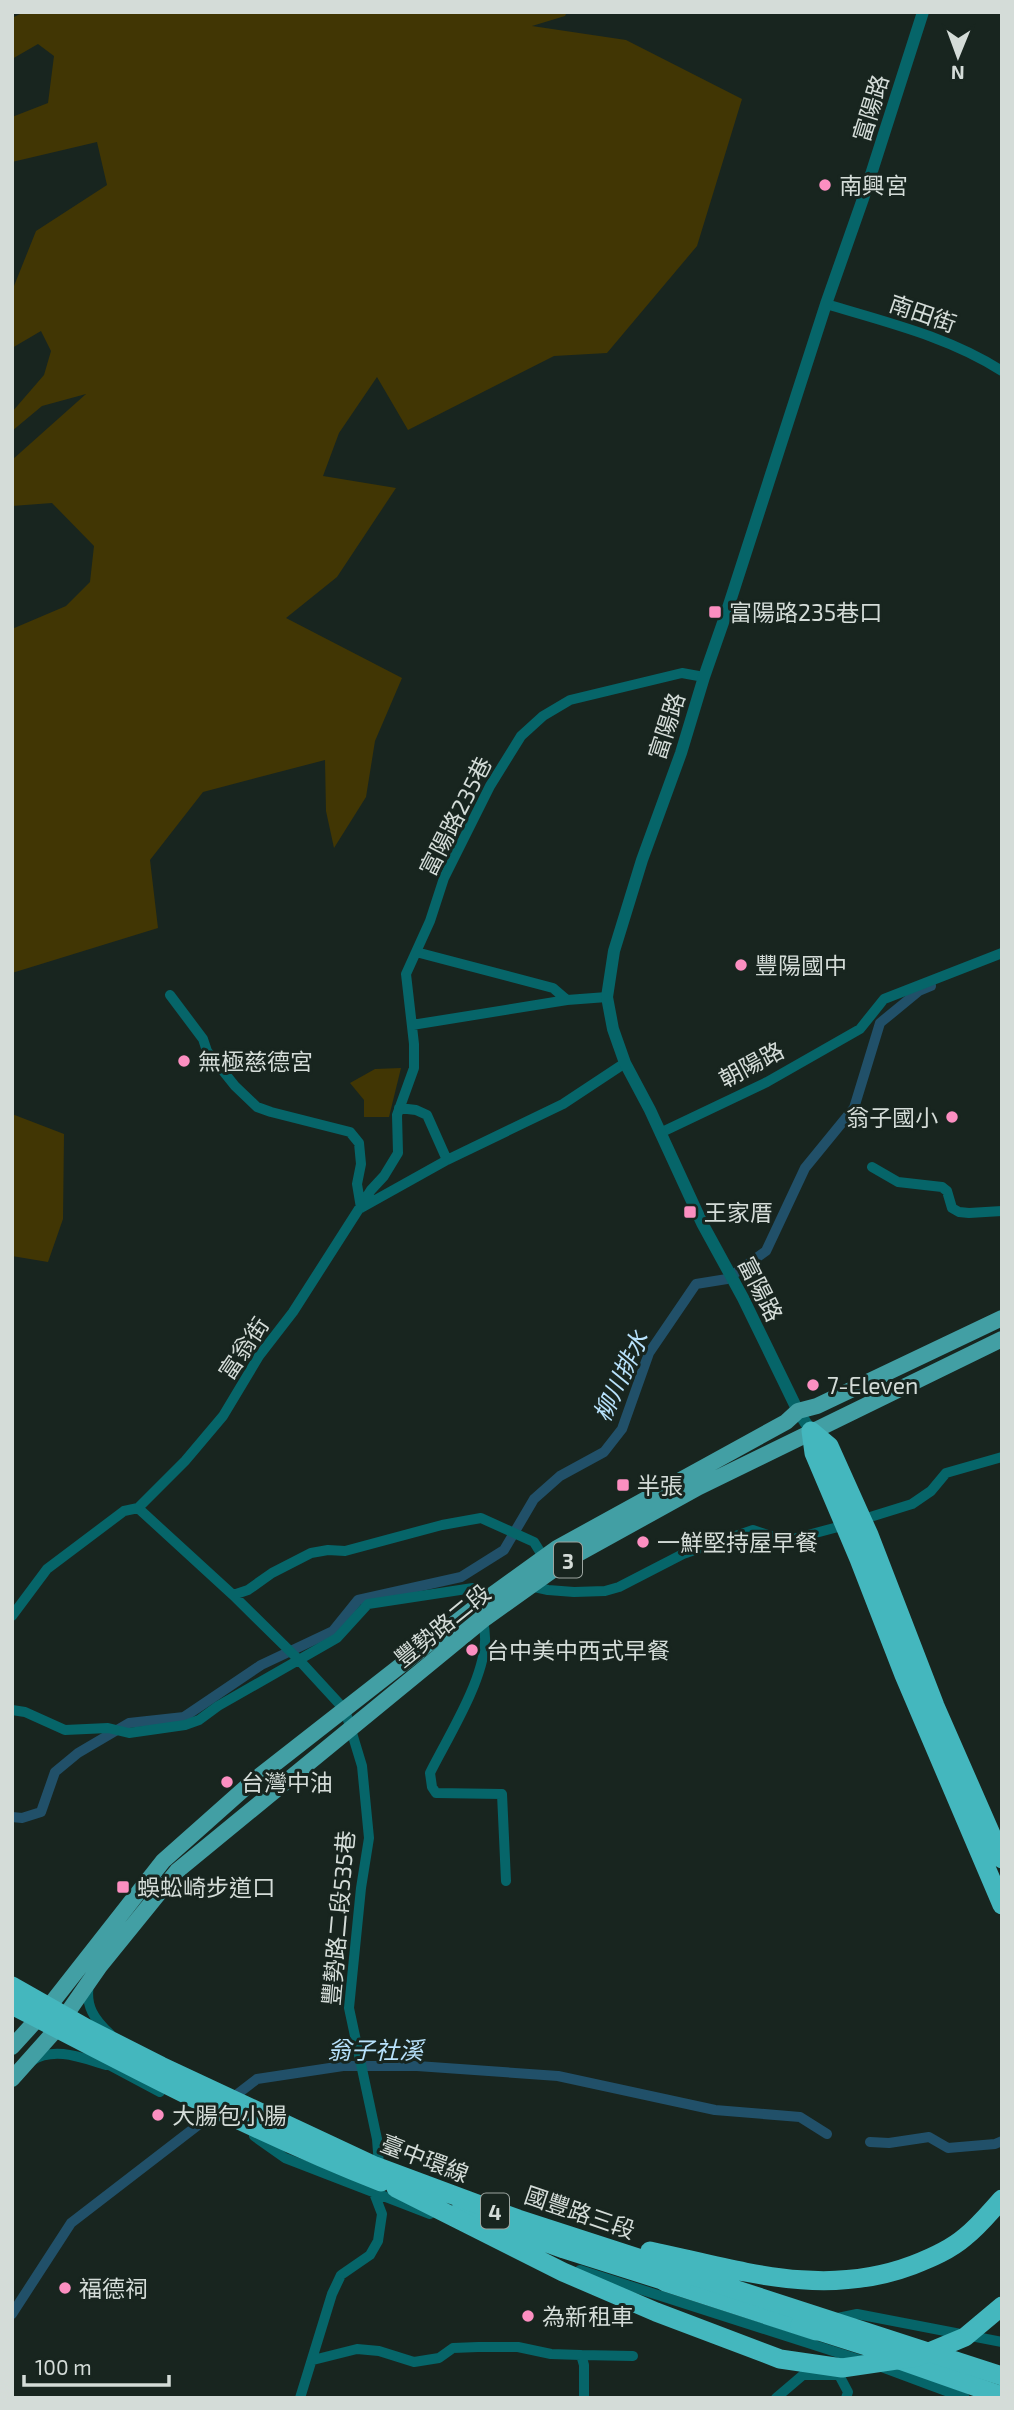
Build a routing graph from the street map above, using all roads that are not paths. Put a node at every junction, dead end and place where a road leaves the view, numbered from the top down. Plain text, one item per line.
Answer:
1 (923, 12) edge
2 (826, 304) junction
3 (1002, 371) edge
4 (704, 677) junction
5 (416, 952) junction
6 (1002, 953) edge
7 (170, 995) dead end
8 (607, 998) junction
9 (567, 1000) junction
10 (412, 1025) junction
11 (625, 1063) junction
12 (399, 1108) junction
13 (660, 1133) junction
14 (447, 1160) junction
15 (872, 1167) dead end
16 (361, 1208) junction
17 (1002, 1212) edge
18 (1002, 1318) edge
19 (1002, 1339) edge
20 (798, 1411) junction
21 (811, 1432) junction
22 (1002, 1457) edge
23 (138, 1508) junction
24 (867, 1518) dead end
25 (838, 1527) dead end
26 (547, 1564) junction
27 (530, 1586) junction
28 (233, 1595) junction
29 (480, 1613) junction
30 (12, 1616) edge
31 (296, 1657) junction
32 (927, 1709) junction
33 (12, 1710) edge
34 (345, 1710) junction
35 (352, 1728) junction
36 (1002, 1859) edge
37 (506, 1881) dead end
38 (1002, 1905) edge
39 (91, 1978) junction
40 (12, 1986) edge
41 (12, 2005) edge
42 (50, 2005) junction
43 (67, 2014) junction
44 (33, 2023) junction
45 (54, 2032) junction
46 (122, 2045) junction
47 (12, 2047) edge
48 (107, 2065) junction
49 (23, 2067) junction
50 (12, 2080) edge
51 (377, 2180) junction
52 (396, 2188) junction
53 (1002, 2199) edge
54 (518, 2219) junction
55 (1002, 2306) edge
56 (833, 2319) junction
57 (1002, 2343) edge
58 (841, 2352) junction
59 (581, 2355) junction
60 (633, 2356) dead end
61 (313, 2360) junction
62 (1002, 2367) edge
63 (839, 2375) junction
64 (1002, 2376) edge
65 (1002, 2388) edge
66 (1002, 2396) edge
67 (300, 2398) edge
68 (584, 2398) edge
69 (776, 2398) edge
70 (846, 2398) edge
71 (965, 2398) edge

1 - 2 street, 富陽路
2 - 3 street, 南田街
2 - 4 street, 富陽路
4 - 5 street, 富陽路235巷
4 - 8 street, 富陽路
5 - 9 street
5 - 10 street, 富陽路235巷
6 - 13 street, 朝陽路
7 - 16 street
8 - 9 street
8 - 11 street, 富陽路
9 - 10 street
10 - 12 street, 富陽路235巷
11 - 13 street, 富陽路
11 - 14 street, 富翁街
12 - 14 street
12 - 16 street, 富陽路235巷
13 - 20 street, 富陽路
14 - 16 street, 富翁街
15 - 17 street
16 - 23 street, 富翁街
18 - 20 main road, 豐勢路二段 / 3
19 - 21 main road, 豐勢路二段 / 3
20 - 21 street, 富陽路
20 - 26 main road, 豐勢路二段 / 3
21 - 26 main road, 豐勢路二段 / 3
21 - 32 highway
22 - 24 street
23 - 28 street
23 - 30 street, 富翁街
25 - 27 street
26 - 27 main road, 豐勢路二段 / 3
26 - 28 street
26 - 29 main road, 豐勢路二段 / 3
27 - 29 main road, 豐勢路二段 / 3
28 - 31 street
29 - 31 street
29 - 34 main road, 豐勢路二段 / 3
29 - 35 main road, 豐勢路二段 / 3
29 - 37 street
31 - 33 street
31 - 34 street
32 - 36 highway
32 - 38 highway
34 - 35 street, 豐勢路二段535巷
34 - 42 main road, 豐勢路二段 / 3
35 - 39 main road, 豐勢路二段 / 3
35 - 51 street, 豐勢路二段535巷
39 - 43 main road, 豐勢路二段 / 3
39 - 46 street, 國豐路三段
40 - 54 highway, 臺中環線 / 4, bridge
41 - 52 highway, 臺中環線 / 4, bridge
42 - 43 street, 國豐路三段
42 - 44 main road, 豐勢路二段 / 3
43 - 45 main road, 豐勢路二段 / 3
43 - 46 street, 國豐路三段
44 - 45 street, 國豐路三段
44 - 47 main road, 豐勢路二段 / 3
45 - 48 street, 國豐路三段
45 - 49 main road, 豐勢路二段 / 3
46 - 51 street, 國豐路三段, bridge
48 - 49 street, 國豐路三段
48 - 51 street, 國豐路三段
49 - 50 main road, 豐勢路二段 / 3
51 - 56 street, 國豐路三段
51 - 58 street, 國豐路三段
51 - 61 street, 豐勢路二段535巷
51 - 66 highway
52 - 55 highway, bridge
52 - 65 highway, 臺中環線 / 4, bridge
53 - 54 highway, bridge
54 - 64 highway, 臺中環線 / 4, bridge
56 - 57 street, 國豐路三段
56 - 62 highway
58 - 63 street
58 - 71 street, 國豐路三段
59 - 60 street
59 - 61 street
59 - 68 street
61 - 67 street, 豐勢路二段535巷
63 - 69 street
63 - 70 street

